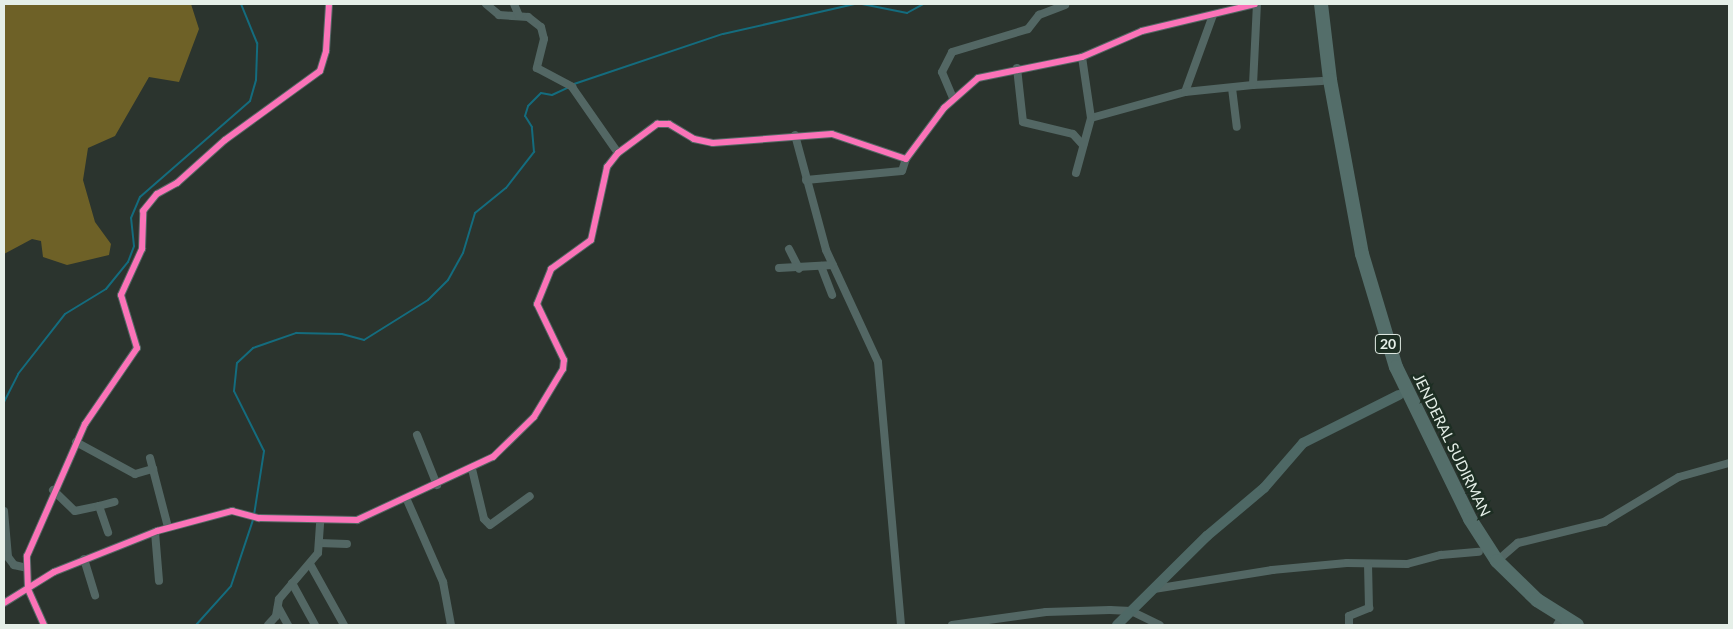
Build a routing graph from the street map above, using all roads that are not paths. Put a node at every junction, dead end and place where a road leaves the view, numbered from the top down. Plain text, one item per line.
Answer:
1 (329, 4) edge
2 (486, 4) edge
3 (514, 4) edge
4 (1256, 4) edge
5 (1313, 4) edge
6 (1321, 4) edge
7 (1065, 5) edge
8 (1213, 15) junction
9 (519, 16) junction
10 (1082, 57) junction
11 (1017, 68) junction
12 (1322, 81) junction
13 (1253, 85) junction
14 (1232, 88) junction
15 (1185, 92) junction
16 (953, 98) junction
17 (1091, 118) junction
18 (1237, 127) dead end
19 (795, 135) junction
20 (1083, 145) junction
21 (618, 153) junction
22 (906, 158) junction
23 (1076, 173) dead end
24 (806, 180) junction
25 (789, 249) dead end
26 (833, 265) junction
27 (821, 266) junction
28 (779, 268) dead end
29 (799, 269) junction
30 (832, 295) dead end
31 (1399, 395) junction
32 (417, 435) dead end
33 (76, 442) junction
34 (150, 458) dead end
35 (1729, 463) edge
36 (153, 469) junction
37 (472, 469) junction
38 (437, 485) junction
39 (53, 490) junction
40 (530, 496) dead end
41 (407, 500) junction
42 (114, 502) dead end
43 (99, 506) junction
44 (4, 511) edge
45 (320, 521) junction
46 (168, 527) junction
47 (5, 530) edge
48 (108, 532) dead end
49 (155, 532) junction
50 (319, 543) junction
51 (347, 544) dead end
52 (1479, 552) junction
53 (6, 558) edge
54 (84, 560) junction
55 (1497, 561) junction
56 (310, 564) junction
57 (1368, 564) junction
58 (27, 568) junction
59 (159, 581) dead end
60 (292, 583) junction
61 (1154, 588) junction
62 (28, 590) junction
63 (95, 595) dead end
64 (4, 603) edge
65 (277, 606) junction
66 (1131, 611) junction
67 (975, 623) edge
68 (44, 625) edge
69 (268, 625) edge
70 (288, 625) edge
71 (315, 625) edge
72 (344, 625) edge
73 (451, 625) edge
74 (901, 625) edge
75 (952, 625) edge
76 (1117, 625) edge
77 (1160, 625) edge
78 (1349, 625) edge
79 (1558, 625) edge
80 (1577, 625) edge

1 - 33 street
2 - 9 street
3 - 9 street
4 - 8 street
4 - 13 street
5 - 12 highway, 20
6 - 55 highway, JENDERAL SUDIRMAN / 20
7 - 16 street
8 - 10 street
8 - 15 street
9 - 21 street
10 - 11 street
10 - 17 street
11 - 16 street
11 - 20 street
12 - 13 street
12 - 31 highway, 20
13 - 14 street
14 - 15 street
14 - 18 street
15 - 17 street
16 - 22 street
17 - 20 street
19 - 21 street
19 - 22 street
19 - 24 street
20 - 23 street
21 - 37 street
22 - 24 street
24 - 26 street
25 - 29 street
26 - 27 street
26 - 74 street
27 - 29 street
27 - 30 street
28 - 29 street
31 - 52 highway, 20
31 - 61 street
32 - 38 street
33 - 36 street
33 - 39 street
34 - 36 street
35 - 55 street
36 - 46 street
37 - 38 street
37 - 40 street
38 - 41 street
39 - 43 street
39 - 58 street
41 - 45 street
41 - 73 street
42 - 43 street
43 - 48 street
44 - 47 street
45 - 46 street
45 - 50 street
46 - 49 street
47 - 53 street
49 - 54 street
49 - 59 street
50 - 51 street
50 - 56 street
52 - 57 street
52 - 79 highway, 20
53 - 58 street
54 - 62 street
54 - 63 street
55 - 80 highway, JENDERAL SUDIRMAN / 20
56 - 60 street
56 - 72 street
57 - 61 street
57 - 78 street
58 - 62 street
60 - 65 street
60 - 71 street
61 - 66 street
62 - 64 street
62 - 68 street
65 - 69 street
65 - 70 street
66 - 67 street
66 - 76 street
66 - 77 street
67 - 75 street

